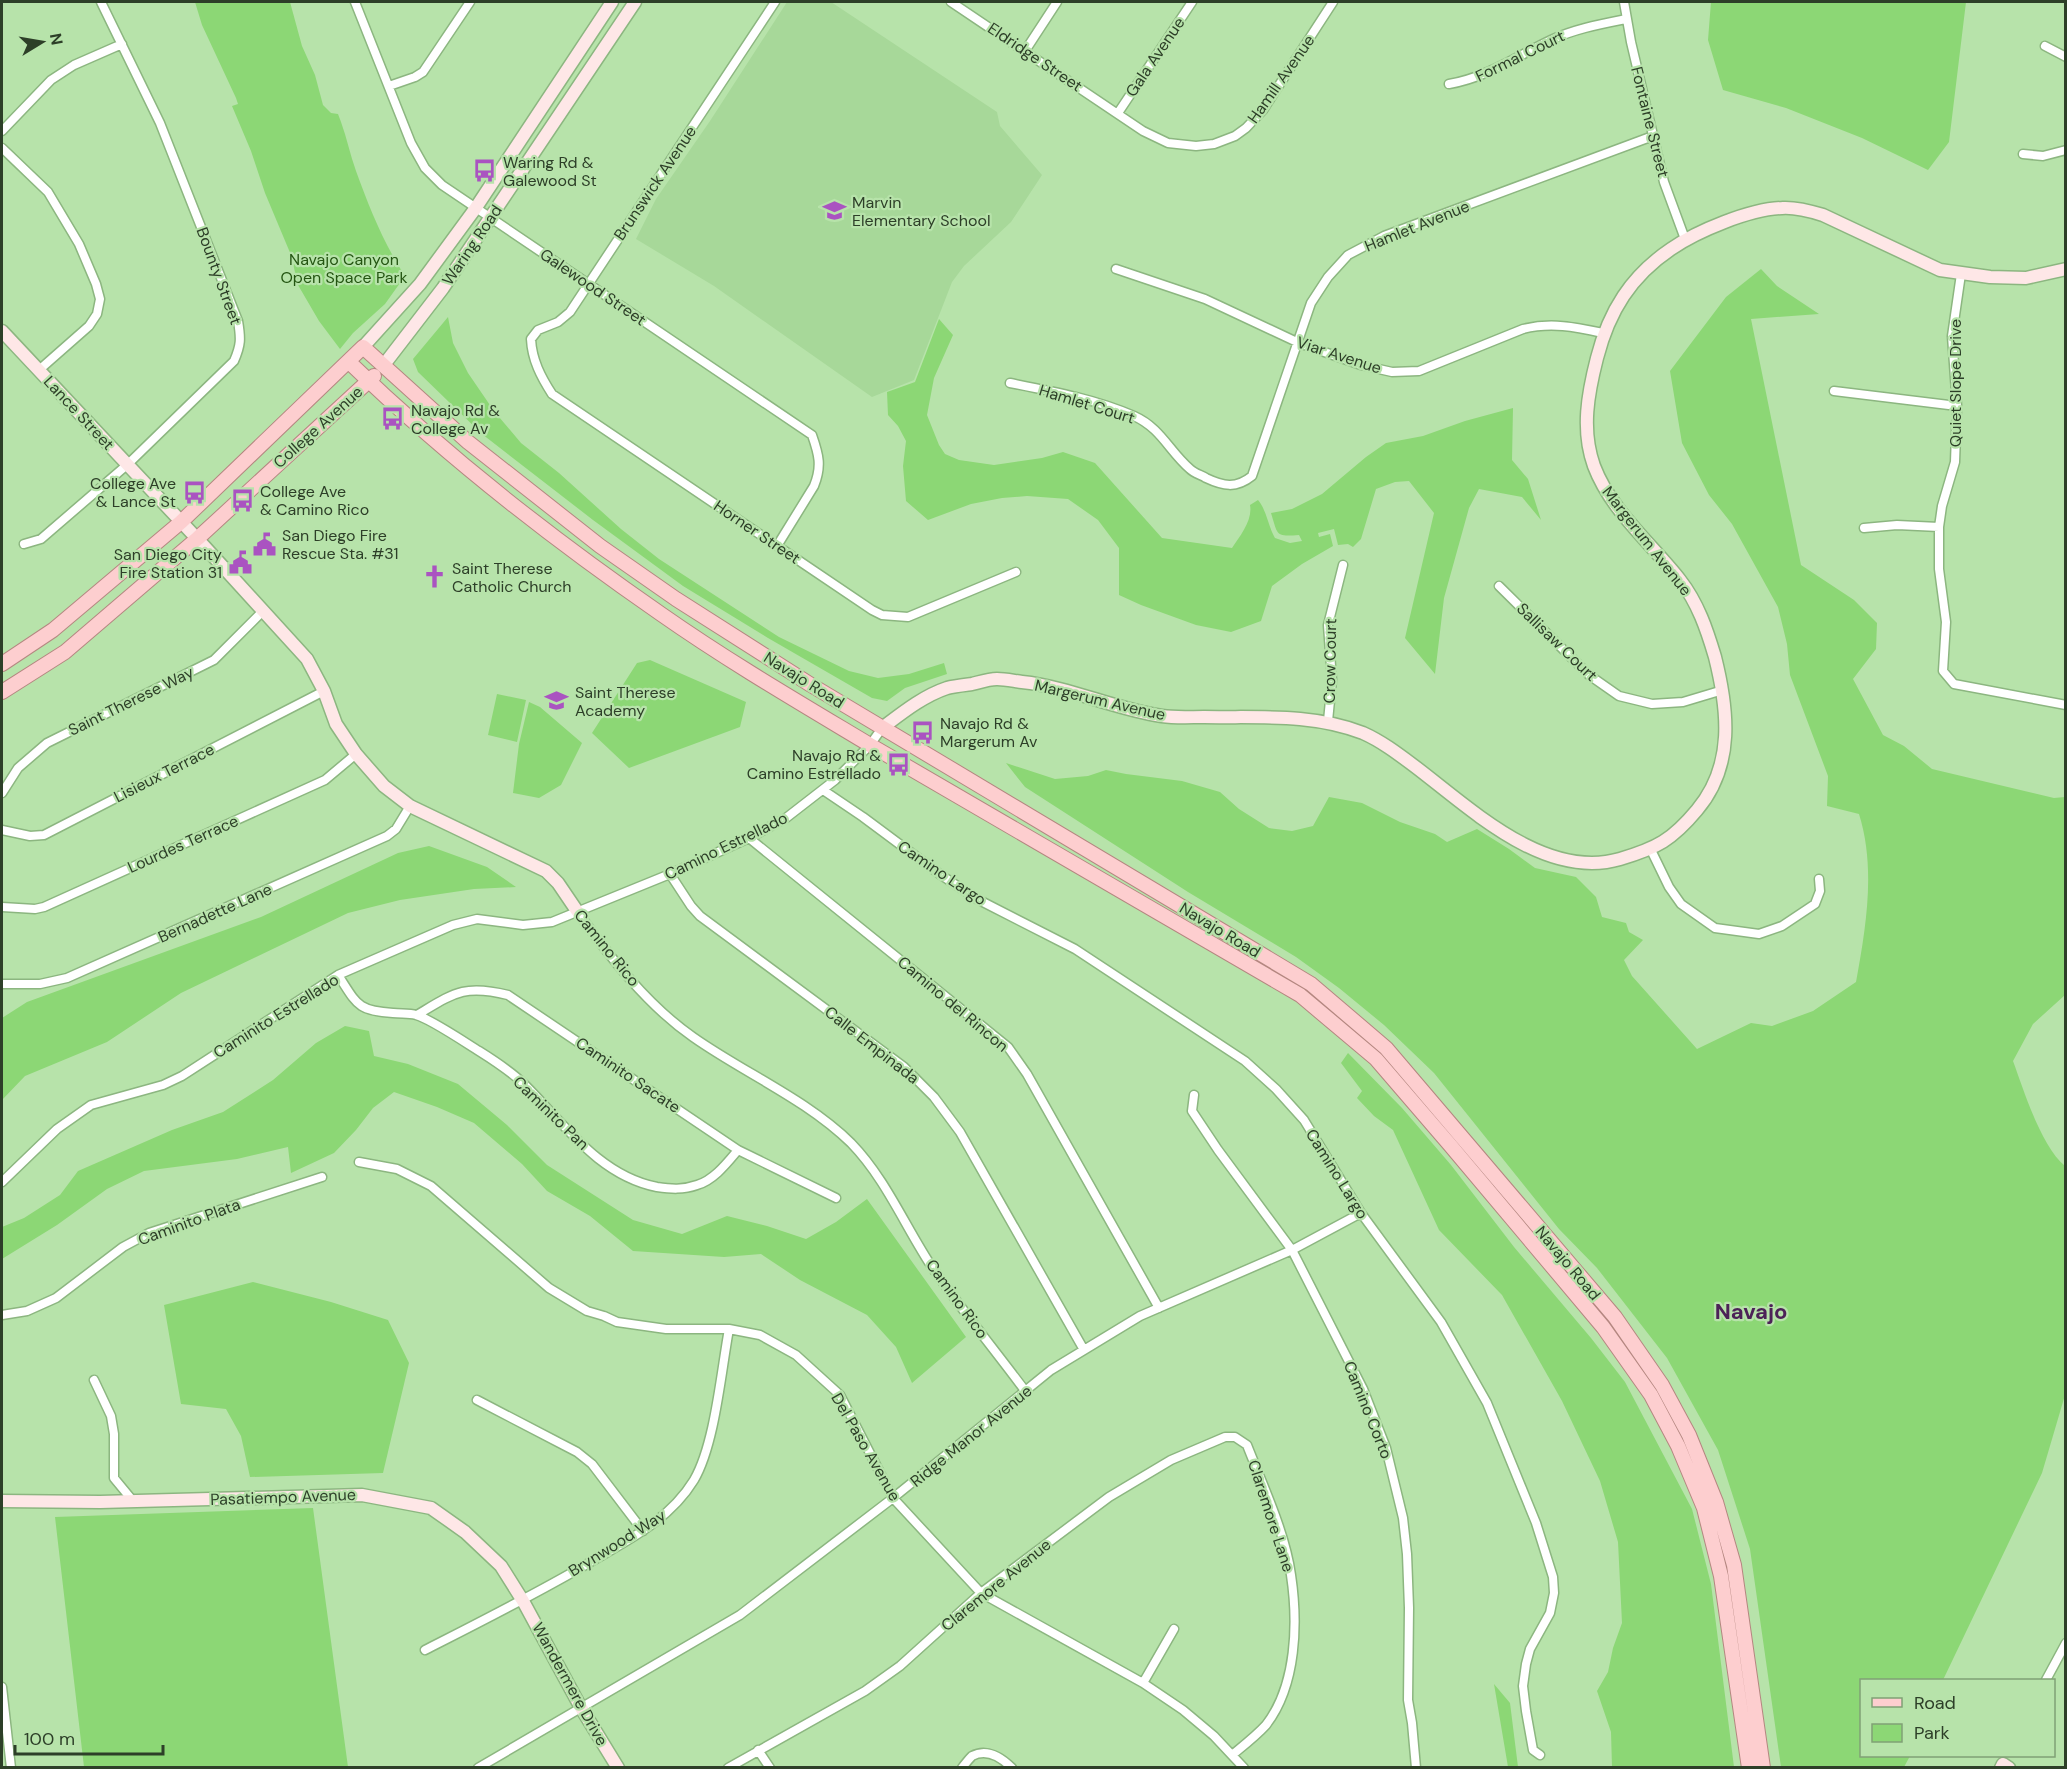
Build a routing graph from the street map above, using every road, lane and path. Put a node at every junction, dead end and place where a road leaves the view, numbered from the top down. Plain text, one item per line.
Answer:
1 (101, 2) edge
2 (355, 2) edge
3 (470, 2) edge
4 (612, 2) edge
5 (635, 2) edge
6 (775, 2) edge
7 (951, 2) edge
8 (1057, 2) edge
9 (1192, 2) edge
10 (1333, 2) edge
11 (1624, 2) edge
12 (1626, 19) junction
13 (122, 44) junction
14 (2045, 46) dead end
15 (1025, 51) junction
16 (2066, 57) edge
17 (1449, 84) dead end
18 (389, 86) junction
19 (1118, 113) junction
20 (2, 131) edge
21 (1653, 136) junction
22 (2, 148) edge
23 (2066, 150) edge
24 (2023, 154) dead end
25 (476, 209) junction
26 (490, 219) junction
27 (1685, 239) junction
28 (1116, 269) dead end
29 (2066, 269) edge
30 (1960, 274) junction
31 (588, 283) junction
32 (2, 332) edge
33 (1603, 333) junction
34 (1299, 343) junction
35 (363, 347) junction
36 (531, 353) joint
37 (349, 362) junction
38 (383, 366) junction
39 (39, 370) junction
40 (369, 381) junction
41 (1010, 382) dead end
42 (1834, 391) dead end
43 (1956, 406) junction
44 (128, 464) junction
45 (1247, 480) joint
46 (181, 522) junction
47 (1939, 527) junction
48 (1864, 528) dead end
49 (198, 538) junction
50 (24, 544) dead end
51 (777, 546) junction
52 (1343, 565) dead end
53 (1016, 572) dead end
54 (1499, 586) dead end
55 (263, 611) junction
56 (761, 654) junction
57 (2, 664) edge
58 (751, 672) junction
59 (1723, 690) junction
60 (324, 691) junction
61 (2, 692) edge
62 (2066, 705) edge
63 (1328, 721) junction
64 (882, 728) junction
65 (870, 745) junction
66 (356, 754) junction
67 (822, 790) junction
68 (2, 793) edge
69 (410, 806) junction
70 (2, 830) edge
71 (749, 838) junction
72 (1651, 850) junction
73 (670, 874) junction
74 (1819, 879) dead end
75 (2, 907) edge
76 (577, 911) junction
77 (338, 975) junction
78 (2, 984) edge
79 (417, 1015) junction
80 (1194, 1095) dead end
81 (738, 1150) junction
82 (359, 1162) dead end
83 (322, 1177) dead end
84 (2, 1182) edge
85 (836, 1198) dead end
86 (1361, 1213) junction
87 (1293, 1250) junction
88 (1159, 1308) junction
89 (2, 1315) edge
90 (729, 1329) junction
91 (1084, 1350) junction
92 (94, 1380) dead end
93 (1026, 1392) junction
94 (477, 1400) dead end
95 (1242, 1440) joint
96 (893, 1498) junction
97 (2, 1501) edge
98 (133, 1501) junction
99 (643, 1531) junction
100 (981, 1593) junction
101 (523, 1600) junction
102 (1174, 1629) dead end
103 (2066, 1642) edge
104 (425, 1650) dead end
105 (2047, 1679) edge
106 (1143, 1683) junction
107 (2, 1687) edge
108 (580, 1706) junction
109 (758, 1750) junction
110 (1232, 1755) junction
111 (1540, 1755) dead end
112 (11, 1767) edge
113 (478, 1767) edge
114 (618, 1767) edge
115 (728, 1767) edge
116 (770, 1767) edge
117 (962, 1767) edge
118 (1012, 1767) edge
119 (1244, 1767) edge
120 (1416, 1767) edge
121 (1749, 1767) edge
122 (1763, 1767) edge

1 - 13 street, Bounty Street
2 - 18 street, Galewood Street
3 - 18 street
4 - 25 street, Waring Road
5 - 26 street, Waring Road
6 - 31 street, Brunswick Avenue
7 - 15 street, Eldridge Street
8 - 15 street
9 - 19 street, Gala Avenue
10 - 19 street, Hamill Avenue
11 - 12 street, Fontaine Street
12 - 17 street, Formal Court
12 - 21 street, Fontaine Street
13 - 20 street
13 - 44 street, Bounty Street
14 - 16 street
15 - 19 street, Eldridge Street
18 - 25 street, Galewood Street
21 - 27 street, Fontaine Street
21 - 34 street, Hamlet Avenue
22 - 39 street
23 - 24 street
25 - 26 street, Galewood Street
25 - 35 street, Waring Road
26 - 31 street, Galewood Street
26 - 38 street, Waring Road
27 - 30 street, Margerum Avenue
27 - 33 street, Margerum Avenue
28 - 34 street, Viar Avenue
29 - 30 street, Margerum Avenue
30 - 43 street, Quiet Slope Drive
31 - 36 street, Brunswick Avenue
31 - 51 street, Galewood Street
32 - 39 street, Lance Street
33 - 34 street, Viar Avenue
33 - 59 street, Margerum Avenue
34 - 45 street, Hamlet Avenue
35 - 37 main road, College Avenue
35 - 38 main road, Navajo Road
36 - 51 street, Horner Street
37 - 40 main road, Navajo Road
37 - 46 main road, College Avenue
38 - 40 main road, College Avenue
38 - 56 main road, Navajo Road
39 - 44 street, Lance Street
40 - 49 main road, College Avenue
40 - 58 main road, Navajo Road
41 - 45 street, Hamlet Court
42 - 43 street
43 - 47 street, Quiet Slope Drive
44 - 46 street, Lance Street
44 - 50 street, Bounty Street
46 - 49 street, Camino Rico
46 - 57 main road, College Avenue
47 - 48 street
47 - 62 street, Quiet Slope Drive
49 - 55 street, Camino Rico
49 - 61 main road, College Avenue
51 - 53 street, Horner Street
52 - 63 street, Crow Court
54 - 59 street, Sallisaw Court
55 - 60 street, Camino Rico
55 - 68 street, Saint Therese Way
56 - 58 main road
56 - 64 main road, Navajo Road
58 - 65 main road, Navajo Road
59 - 72 street, Margerum Avenue
60 - 66 street, Camino Rico
60 - 70 street, Lisieux Terrace
63 - 64 street, Margerum Avenue
63 - 72 street, Margerum Avenue
64 - 65 street, Camino Estrellado
64 - 122 main road, Navajo Road
65 - 67 street, Camino Estrellado
65 - 121 main road, Navajo Road
66 - 69 street, Camino Rico
66 - 75 street, Lourdes Terrace
67 - 71 street, Camino Estrellado
67 - 86 street, Camino Largo
69 - 76 street, Camino Rico
69 - 78 street, Bernadette Lane
71 - 73 street, Camino Estrellado
71 - 88 street, Camino del Rincon
72 - 74 street
73 - 76 street, Camino Estrellado
73 - 91 street, Calle Empinada
76 - 77 street, Caminito Estrellado
76 - 93 street, Camino Rico
77 - 79 street, Caminito Pan
77 - 84 street, Caminito Estrellado
79 - 81 street, Caminito Sacate
79 - 81 street, Caminito Pan
80 - 87 street, Camino Corto
81 - 85 street, Caminito Sacate
82 - 90 street, Del Paso Avenue
83 - 89 street, Caminito Plata
86 - 87 street, Ridge Manor Avenue
86 - 111 street, Camino Largo
87 - 88 street, Ridge Manor Avenue
87 - 120 street, Camino Corto
88 - 91 street, Ridge Manor Avenue
90 - 96 street, Del Paso Avenue
90 - 99 street, Brynwood Way
91 - 93 street, Ridge Manor Avenue
92 - 98 street
93 - 96 street, Ridge Manor Avenue
94 - 99 street
95 - 100 street, Claremore Avenue
95 - 110 street, Claremore Lane
96 - 100 street, Del Paso Avenue
96 - 108 street, Ridge Manor Avenue
97 - 98 street, Pasatiempo Avenue
98 - 101 street, Pasatiempo Avenue
99 - 101 street, Brynwood Way
100 - 106 street, Del Paso Avenue
100 - 109 street, Claremore Avenue
101 - 104 street, Brynwood Way
101 - 108 street, Wandermere Drive
102 - 106 street
103 - 105 street
106 - 110 street, Del Paso Avenue
107 - 112 street
108 - 113 street, Ridge Manor Avenue
108 - 114 street, Wandermere Drive
109 - 115 street, Claremore Avenue
109 - 116 street
110 - 119 street, Del Paso Avenue
117 - 118 street

